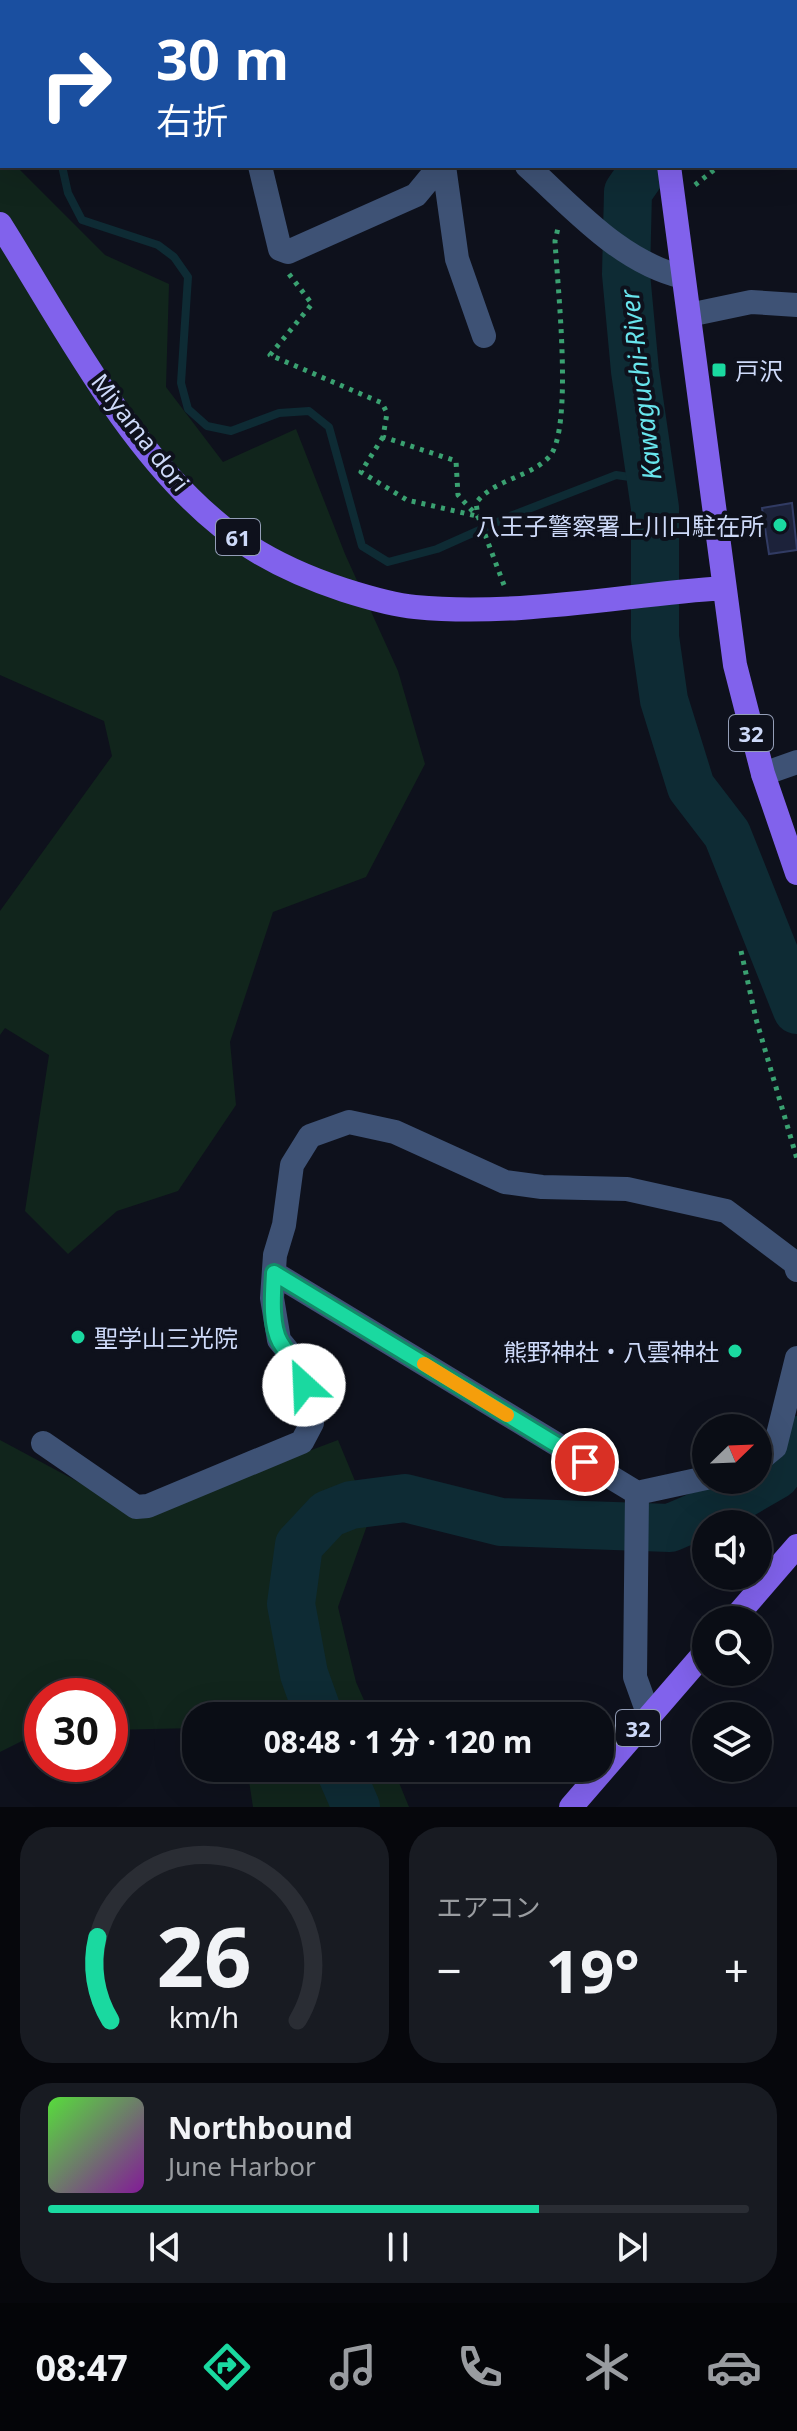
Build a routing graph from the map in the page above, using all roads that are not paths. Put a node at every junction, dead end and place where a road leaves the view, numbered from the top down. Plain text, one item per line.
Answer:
1 (260, 168) edge
2 (440, 168) edge
3 (442, 168) edge
4 (529, 168) edge
5 (670, 178) edge
6 (0, 224) edge
7 (683, 277) junction
8 (797, 305) edge
9 (689, 315) junction
10 (484, 336) dead end
11 (723, 588) junction
12 (797, 762) edge
13 (763, 774) junction
14 (797, 873) edge
15 (797, 1270) edge
16 (274, 1273) junction
17 (797, 1358) edge
18 (43, 1443) dead end
19 (772, 1449) edge
20 (692, 1482) edge
21 (636, 1500) junction
22 (797, 1546) edge
23 (745, 1606) edge
24 (692, 1667) edge
25 (649, 1716) junction
26 (571, 1807) edge

1 - 2 street
3 - 10 street
4 - 7 street
5 - 7 main road, 32
6 - 11 main road, Miyama dori / 61
7 - 9 main road, 32
8 - 9 street
9 - 11 main road, 32
11 - 13 main road, 32
12 - 13 street
13 - 14 main road, 32
15 - 16 street
16 - 18 street
16 - 21 street
17 - 19 street
20 - 21 street
21 - 25 street
22 - 23 main road
24 - 25 main road, 32
25 - 26 main road, 32

